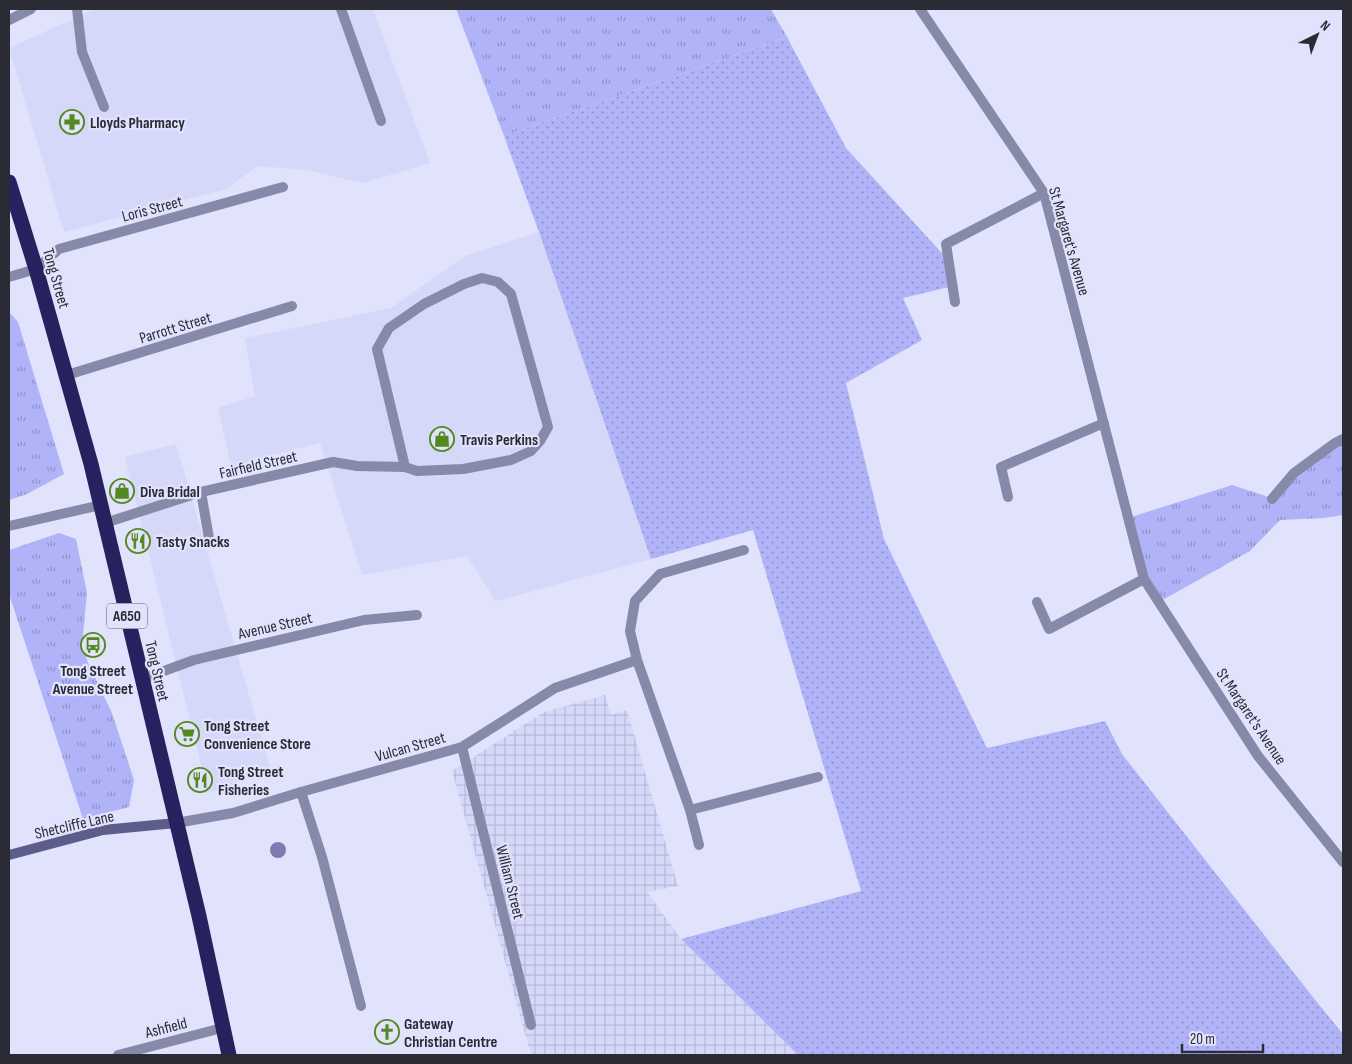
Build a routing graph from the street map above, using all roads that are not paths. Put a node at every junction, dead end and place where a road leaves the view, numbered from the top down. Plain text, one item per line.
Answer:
1 (31, 9) edge
2 (76, 9) edge
3 (341, 9) edge
4 (920, 9) edge
5 (9, 20) edge
6 (104, 106) dead end
7 (381, 121) dead end
8 (9, 182) edge
9 (283, 187) dead end
10 (1044, 193) junction
11 (36, 269) junction
12 (9, 277) edge
13 (955, 302) dead end
14 (292, 306) dead end
15 (67, 376) junction
16 (1104, 423) junction
17 (1343, 439) edge
18 (404, 468) junction
19 (201, 492) junction
20 (1008, 497) dead end
21 (1272, 499) dead end
22 (101, 505) junction
23 (105, 524) junction
24 (9, 526) edge
25 (209, 538) dead end
26 (744, 550) dead end
27 (1144, 580) junction
28 (1038, 602) dead end
29 (417, 615) dead end
30 (637, 660) junction
31 (142, 679) junction
32 (462, 747) junction
33 (818, 777) dead end
34 (301, 792) junction
35 (690, 810) junction
36 (176, 823) junction
37 (699, 845) dead end
38 (9, 855) edge
39 (1343, 862) edge
40 (361, 1006) dead end
41 (531, 1025) dead end
42 (222, 1028) junction
43 (118, 1055) edge
44 (229, 1055) edge

1 - 5 street
2 - 6 street
3 - 7 street
4 - 10 street, St Margaret's Avenue
8 - 11 highway, Tong Street / A650
9 - 11 street, Loris Street
10 - 13 street
10 - 16 street, St Margaret's Avenue
11 - 12 street
11 - 15 highway, Tong Street / A650
14 - 15 street, Parrott Street
15 - 22 highway, Tong Street / A650
16 - 20 street
16 - 27 street, St Margaret's Avenue
17 - 21 street
18 - 18 street
18 - 19 street, Fairfield Street
19 - 23 street, Fairfield Street
19 - 25 street
22 - 23 highway, Tong Street / A650
22 - 24 street
23 - 31 highway, Tong Street / A650
26 - 30 street
27 - 28 street
27 - 39 street, St Margaret's Avenue
29 - 31 street, Avenue Street
30 - 32 street, Vulcan Street
30 - 35 street
31 - 36 highway, Tong Street / A650
32 - 34 street, Vulcan Street
32 - 41 street, William Street
33 - 35 street
34 - 36 street, Vulcan Street
34 - 40 street
35 - 37 street
36 - 38 street, Shetcliffe Lane
36 - 42 highway, Tong Street / A650
42 - 43 street, Ashfield
42 - 44 highway, Tong Street / A650

